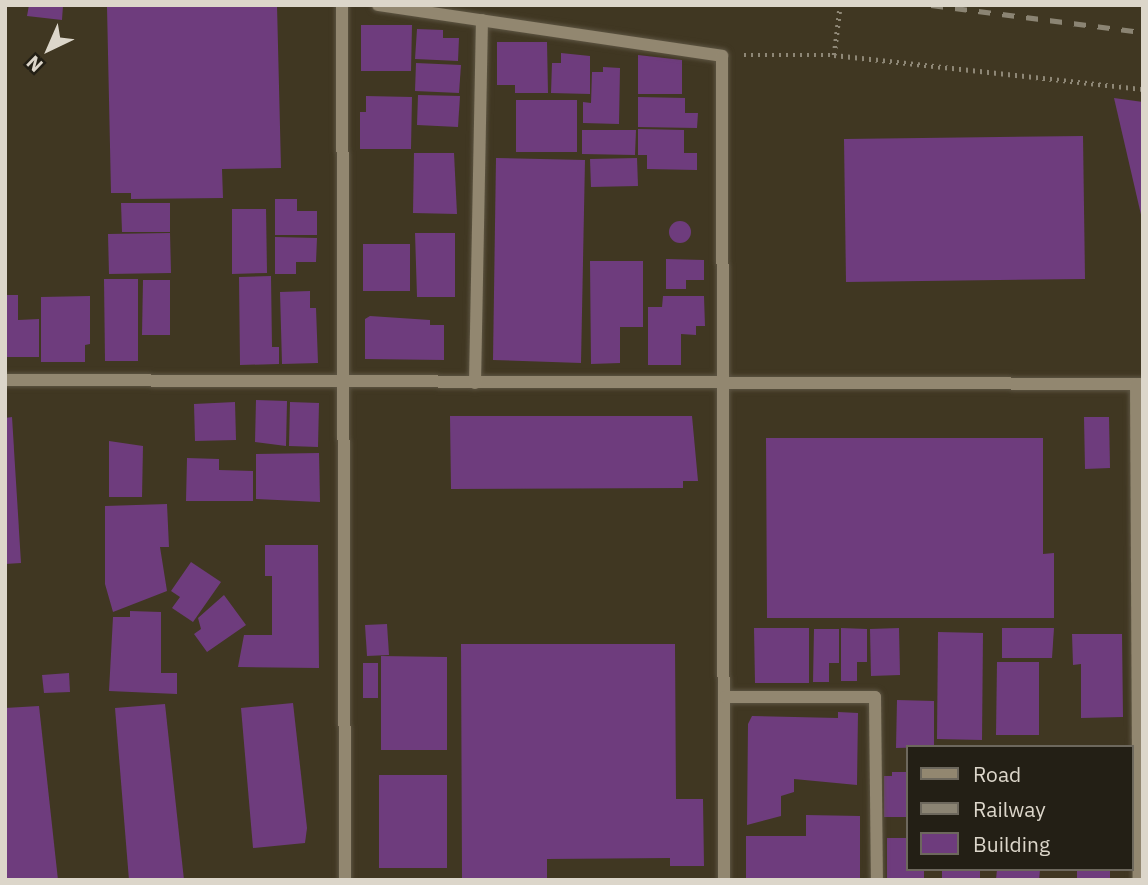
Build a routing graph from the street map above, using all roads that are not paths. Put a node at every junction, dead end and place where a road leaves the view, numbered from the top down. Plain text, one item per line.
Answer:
1 (342, 5) edge
2 (378, 5) edge
3 (482, 20) junction
4 (5, 380) edge
5 (343, 380) junction
6 (725, 382) junction
7 (475, 383) junction
8 (1139, 384) edge
9 (725, 697) junction
10 (345, 880) edge
11 (724, 880) edge
12 (877, 880) edge
13 (1139, 880) edge

1 - 5 street
2 - 3 street
3 - 6 street
3 - 7 street
4 - 5 street
5 - 7 street
5 - 10 street
6 - 7 street
6 - 8 street
6 - 9 street
8 - 13 street
9 - 11 street
9 - 12 street

